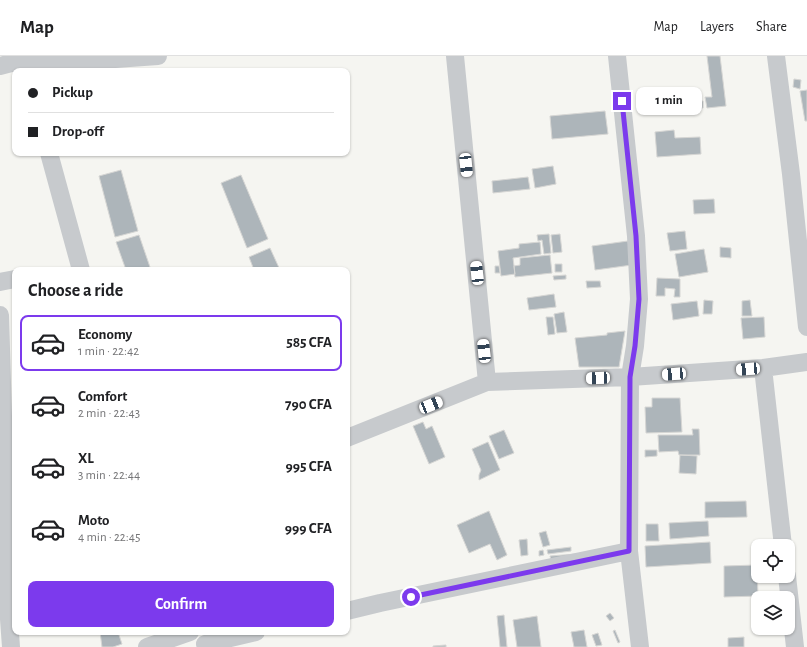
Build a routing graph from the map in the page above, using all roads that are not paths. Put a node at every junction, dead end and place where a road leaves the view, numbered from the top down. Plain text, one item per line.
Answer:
1 (158, 56) edge
2 (455, 56) edge
3 (617, 56) edge
4 (776, 56) edge
5 (101, 58) edge
6 (23, 62) edge
7 (0, 66) edge
8 (50, 156) edge
9 (799, 173) edge
10 (77, 267) edge
11 (12, 280) edge
12 (0, 282) edge
13 (0, 315) edge
14 (807, 326) edge
15 (807, 362) edge
16 (763, 368) junction
17 (630, 377) junction
18 (487, 382) junction
19 (350, 437) edge
20 (782, 539) edge
21 (629, 551) junction
22 (787, 583) edge
23 (350, 610) edge
24 (5, 619) edge
25 (181, 635) edge
26 (239, 635) edge
27 (204, 641) edge
28 (11, 647) edge
29 (147, 647) edge
30 (640, 647) edge
31 (795, 647) edge

1 - 5 street
2 - 18 street
3 - 17 street
4 - 9 street
5 - 6 street
6 - 7 street
8 - 10 street
9 - 14 street
11 - 12 street
13 - 24 street
15 - 16 street
16 - 17 street
16 - 20 street
17 - 18 street
17 - 21 street
18 - 19 street
21 - 23 street
21 - 30 street
22 - 31 street
24 - 28 street
25 - 29 street
26 - 27 street

